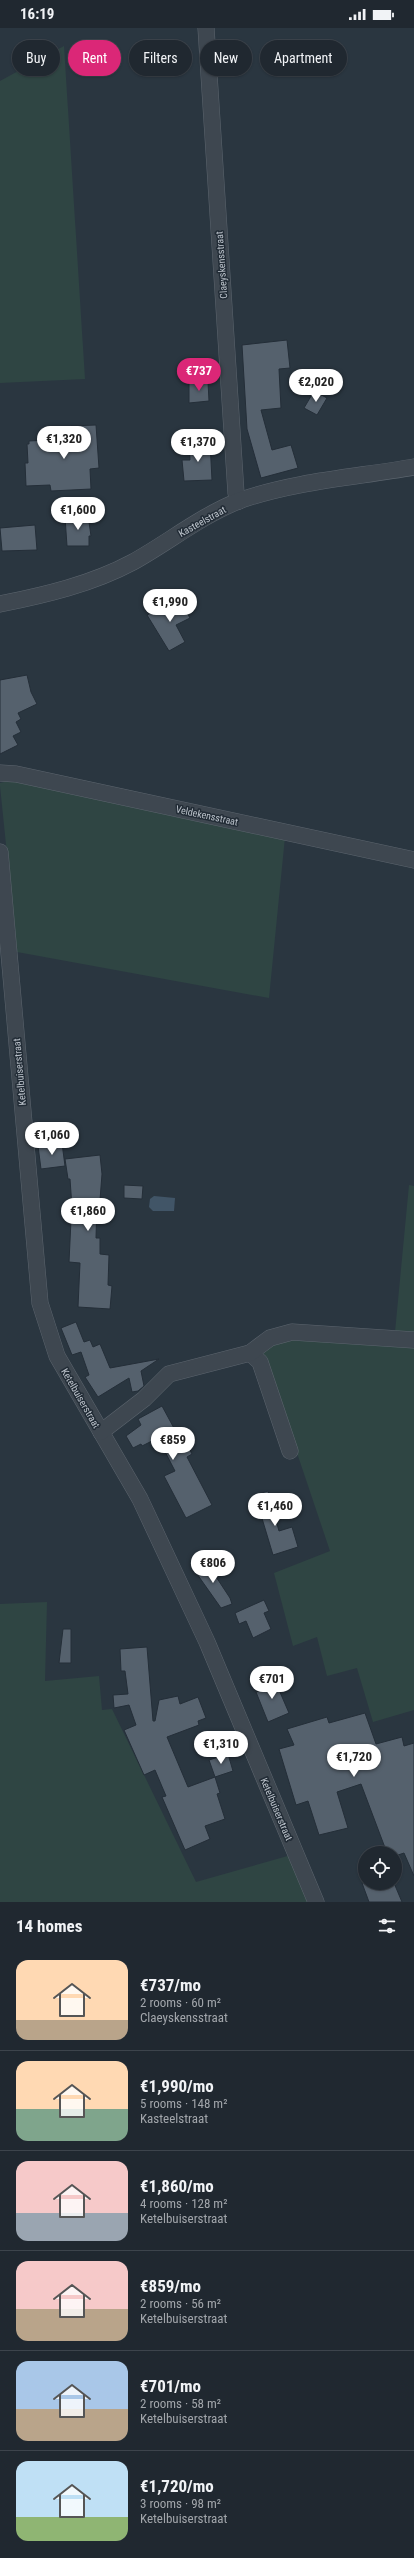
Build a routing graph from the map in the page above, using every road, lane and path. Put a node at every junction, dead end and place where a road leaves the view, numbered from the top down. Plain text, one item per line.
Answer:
1 (206, 28) edge
2 (414, 467) edge
3 (239, 501) junction
4 (0, 604) edge
5 (0, 773) edge
6 (0, 852) edge
7 (414, 860) edge
8 (414, 1340) edge
9 (250, 1353) junction
10 (101, 1432) junction
11 (290, 1451) dead end
12 (316, 1902) edge

1 - 3 street, Claeyskensstraat
2 - 3 street, Kasteelstraat
3 - 4 street, Kasteelstraat
5 - 7 street, Veldekensstraat
6 - 10 street, Ketelbuiserstraat
8 - 9 street
9 - 10 street
9 - 11 street
10 - 12 street, Ketelbuiserstraat

